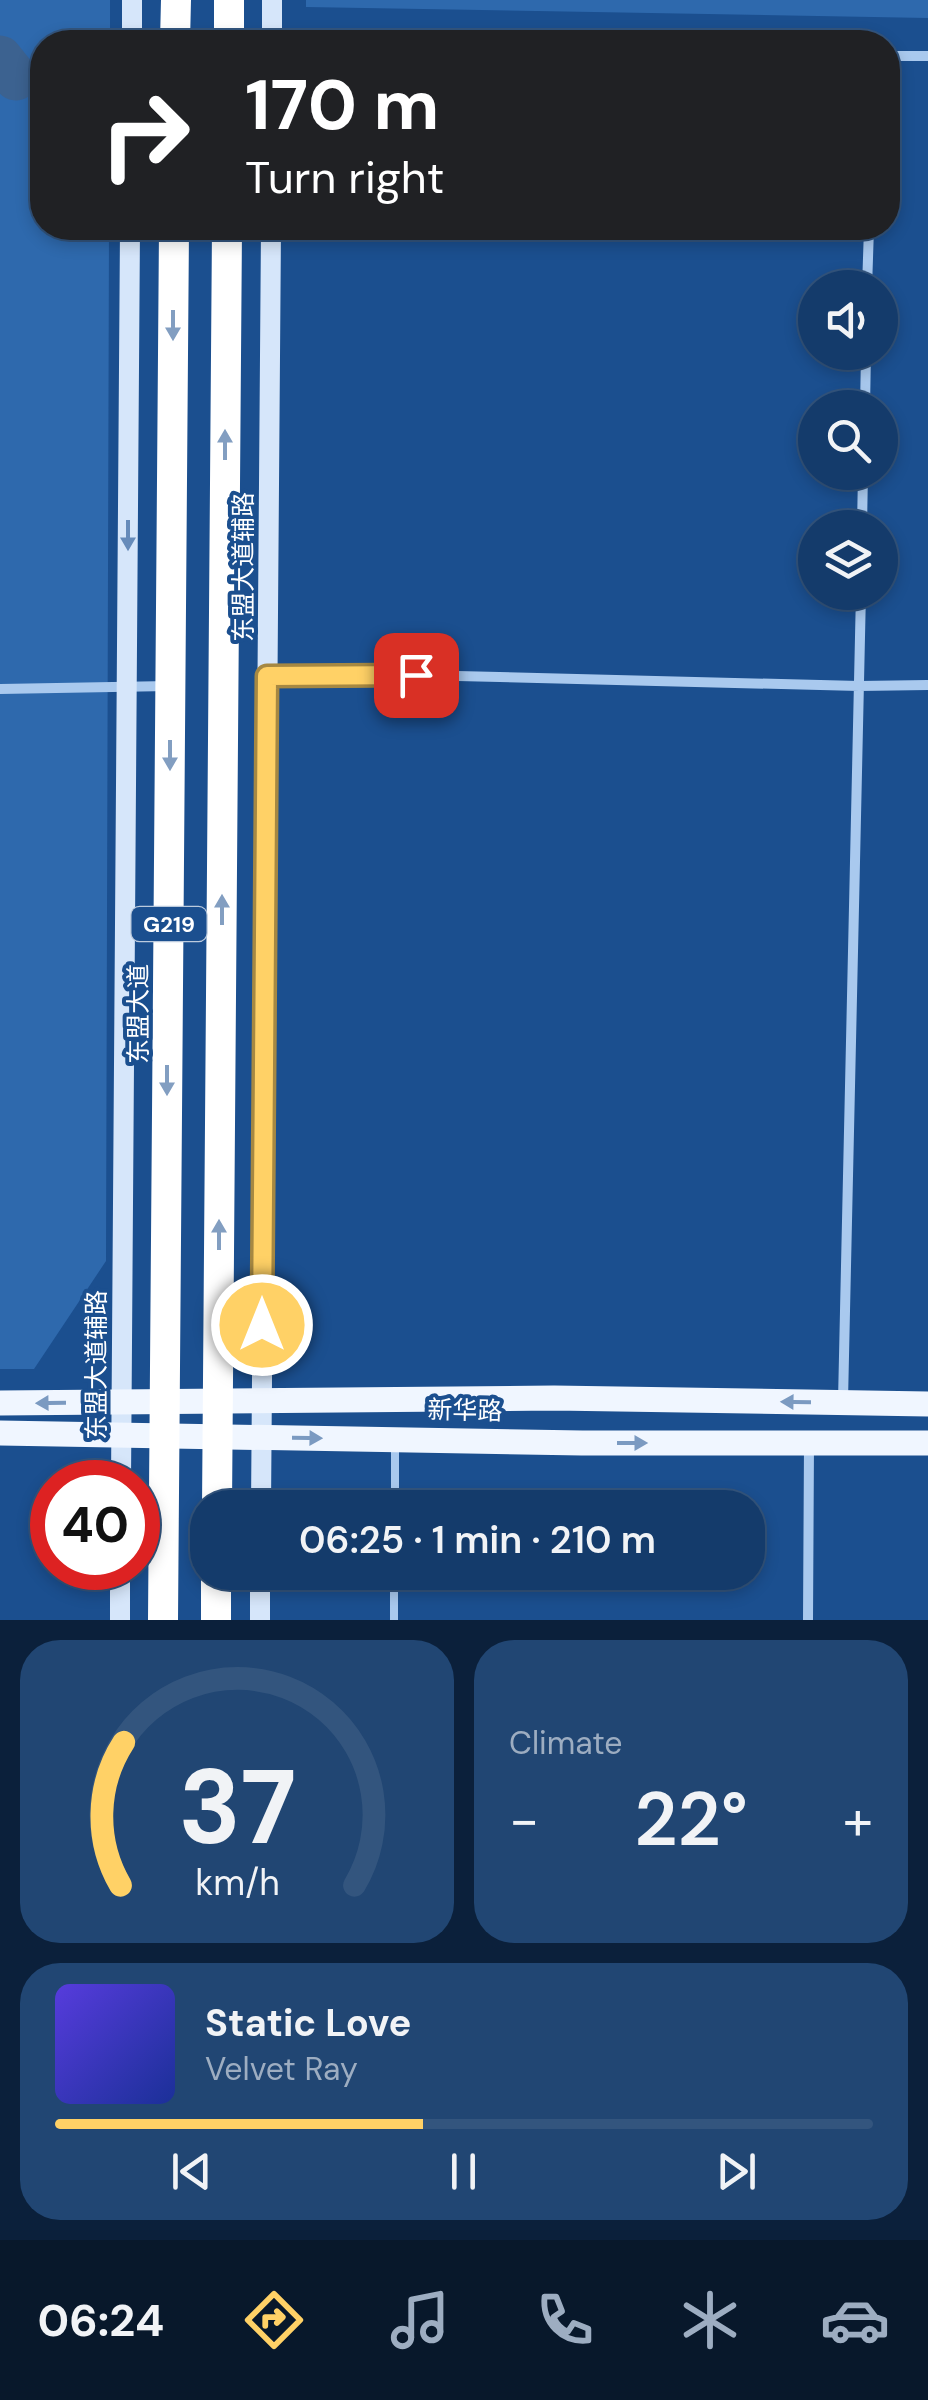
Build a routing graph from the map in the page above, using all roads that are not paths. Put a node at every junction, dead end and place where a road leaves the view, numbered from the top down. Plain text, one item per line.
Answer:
1 (132, 0) edge
2 (176, 0) edge
3 (229, 0) edge
4 (272, 0) edge
5 (132, 30) edge
6 (175, 30) edge
7 (228, 30) edge
8 (272, 30) edge
9 (900, 56) edge
10 (928, 56) edge
11 (130, 240) edge
12 (174, 240) edge
13 (227, 240) edge
14 (270, 240) edge
15 (868, 240) edge
16 (867, 270) edge
17 (861, 610) edge
18 (267, 676) junction
19 (928, 685) edge
20 (127, 686) junction
21 (170, 686) junction
22 (859, 686) junction
23 (0, 689) edge
24 (121, 1402) junction
25 (165, 1402) junction
26 (218, 1402) junction
27 (261, 1402) junction
28 (844, 1402) junction
29 (0, 1403) edge
30 (928, 1404) edge
31 (0, 1433) edge
32 (121, 1433) junction
33 (165, 1434) junction
34 (218, 1436) junction
35 (261, 1437) junction
36 (395, 1439) junction
37 (809, 1443) junction
38 (928, 1443) edge
39 (120, 1460) edge
40 (217, 1490) edge
41 (261, 1490) edge
42 (395, 1490) edge
43 (120, 1590) edge
44 (216, 1590) edge
45 (260, 1590) edge
46 (394, 1590) edge
47 (120, 1620) edge
48 (163, 1620) edge
49 (216, 1620) edge
50 (260, 1620) edge
51 (394, 1620) edge
52 (808, 1620) edge

1 - 5 street
2 - 6 highway
3 - 7 highway
4 - 8 street
9 - 10 street
11 -> 20 street, 东盟大道辅路
12 -> 21 highway, 东盟大道 / G219
26 -> 13 highway, G219
14 - 18 street, 东盟大道辅路
15 - 16 street
17 - 22 street
18 - 22 street
18 - 27 street, 东盟大道辅路
19 - 22 street
20 - 21 street
20 - 23 street
20 - 24 street, 东盟大道辅路
21 -> 25 highway, 东盟大道 / G219
22 - 28 street
24 - 25 main road, 新华路
24 -> 29 main road, 新华路
24 - 32 street, 东盟大道辅路
25 - 26 main road, 新华路
25 - 33 highway, 东盟大道 / G219
26 - 27 main road, 新华路
26 - 34 highway, G219
28 -> 27 main road, 新华路
27 - 35 street, 东盟大道辅路
28 - 30 main road, 新华路
31 - 32 main road, 新华路
32 - 33 main road, 新华路
32 - 39 street, 东盟大道辅路
33 - 34 main road, 新华路
33 - 48 highway, 东盟大道 / G219
34 - 35 main road, 新华路
34 - 40 highway, G219
35 -> 36 main road, 新华路
35 - 41 street, 东盟大道辅路
36 -> 37 main road, 新华路
36 - 42 lane
37 - 38 main road, 新华路
37 - 52 street
43 - 47 street
44 - 49 highway
45 - 50 street
46 - 51 lane

